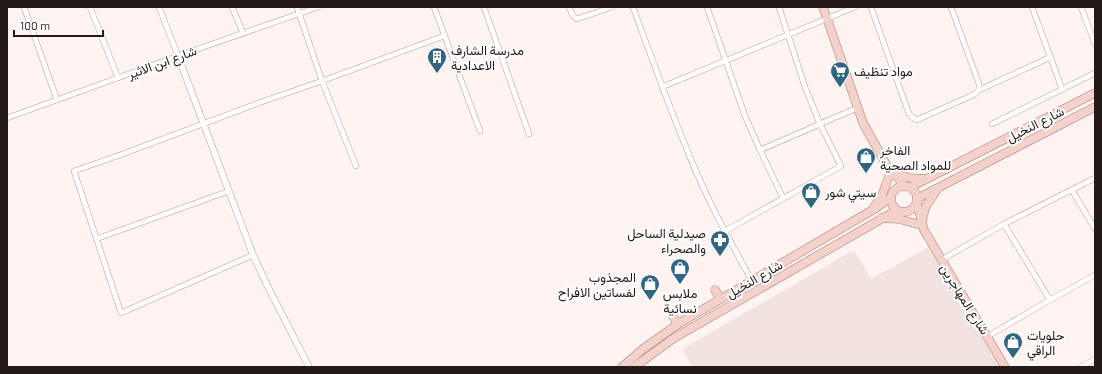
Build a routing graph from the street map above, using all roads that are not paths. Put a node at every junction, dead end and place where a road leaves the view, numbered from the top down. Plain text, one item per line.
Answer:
1 (24, 7) edge
2 (90, 7) edge
3 (158, 7) edge
4 (232, 7) edge
5 (297, 7) edge
6 (318, 7) edge
7 (434, 7) edge
8 (484, 7) edge
9 (570, 7) edge
10 (612, 7) edge
11 (633, 7) edge
12 (707, 7) edge
13 (780, 7) edge
14 (823, 7) edge
15 (855, 7) edge
16 (871, 7) edge
17 (952, 7) edge
18 (1032, 7) edge
19 (1081, 7) edge
20 (300, 14) junction
21 (827, 18) junction
22 (243, 33) junction
23 (789, 34) junction
24 (444, 36) junction
25 (1095, 44) edge
26 (178, 56) junction
27 (1050, 57) junction
28 (726, 59) junction
29 (1095, 73) edge
30 (118, 78) junction
31 (322, 81) junction
32 (662, 87) junction
33 (1062, 88) junction
34 (979, 90) junction
35 (1095, 94) edge
36 (57, 100) junction
37 (1095, 107) edge
38 (857, 108) junction
39 (7, 118) edge
40 (204, 124) junction
41 (820, 124) junction
42 (992, 124) dead end
43 (480, 131) dead end
44 (529, 134) dead end
45 (760, 150) junction
46 (356, 166) dead end
47 (891, 174) junction
48 (1095, 178) edge
49 (927, 179) junction
50 (908, 186) junction
51 (939, 187) junction
52 (1072, 190) junction
53 (229, 191) junction
54 (892, 194) junction
55 (783, 198) junction
56 (917, 201) junction
57 (900, 211) junction
58 (870, 212) junction
59 (880, 218) junction
60 (919, 222) junction
61 (1004, 224) junction
62 (1095, 229) edge
63 (725, 231) junction
64 (96, 239) junction
65 (253, 255) junction
66 (941, 260) junction
67 (1095, 275) edge
68 (752, 281) junction
69 (715, 290) dead end
70 (720, 299) junction
71 (1050, 300) junction
72 (672, 315) dead end
73 (678, 324) junction
74 (988, 336) junction
75 (1095, 359) edge
76 (309, 367) edge
77 (622, 367) edge
78 (634, 367) edge
79 (1006, 367) edge
80 (1081, 367) edge

1 - 36 street
2 - 30 street
3 - 26 street
4 - 22 street
5 - 20 street
6 - 20 street, شارع ابن الاثير
7 - 24 street
8 - 44 street
9 - 10 street
11 - 32 street
12 - 28 street
13 - 23 street
14 - 21 main road
15 - 21 street
16 - 34 street
17 - 34 street
18 - 27 street
19 - 25 street
20 - 22 street, شارع ابن الاثير
20 - 31 street
21 - 23 street
21 - 38 main road
22 - 26 street, شارع ابن الاثير
23 - 28 street
23 - 41 street
24 - 31 street
24 - 43 street
26 - 30 street, شارع ابن الاثير
26 - 40 street
27 - 33 street
27 - 34 street
28 - 32 street
28 - 45 street
29 - 33 street
30 - 36 street, شارع ابن الاثير
31 - 40 street
31 - 46 street
32 - 63 street
33 - 42 street
35 - 49 main road, شارع النخيل
36 - 39 street, شارع ابن الاثير
37 - 51 main road, شارع النخيل
38 - 41 street
38 - 47 main road
40 - 53 street
40 - 64 street
41 - 45 street
41 - 55 street
45 - 55 street
47 - 49 main road
47 - 50 main road
47 - 54 main road
47 - 58 main road
48 - 52 street
49 - 50 main road, شارع النخيل
50 - 54 main road
50 - 56 main road
51 - 56 main road, شارع النخيل
51 - 60 main road
52 - 61 street
52 - 62 street
53 - 64 street
53 - 65 street
54 - 57 main road
54 - 58 main road, شارع النخيل
55 - 63 street
56 - 57 main road
56 - 60 main road
57 - 59 main road, شارع النخيل
57 - 60 main road, شارع المهاجرين
58 - 68 main road, شارع النخيل
59 - 60 main road
59 - 78 main road, شارع النخيل
60 - 66 main road, شارع المهاجرين
61 - 66 street
61 - 71 street
63 - 68 street
64 - 65 street
65 - 76 street
66 - 74 main road, شارع المهاجرين
67 - 71 street
68 - 70 main road, شارع النخيل
69 - 70 main road
70 - 73 main road, شارع النخيل
71 - 74 street
72 - 73 main road
73 - 77 main road, شارع النخيل
74 - 79 main road, شارع المهاجرين
75 - 80 street

